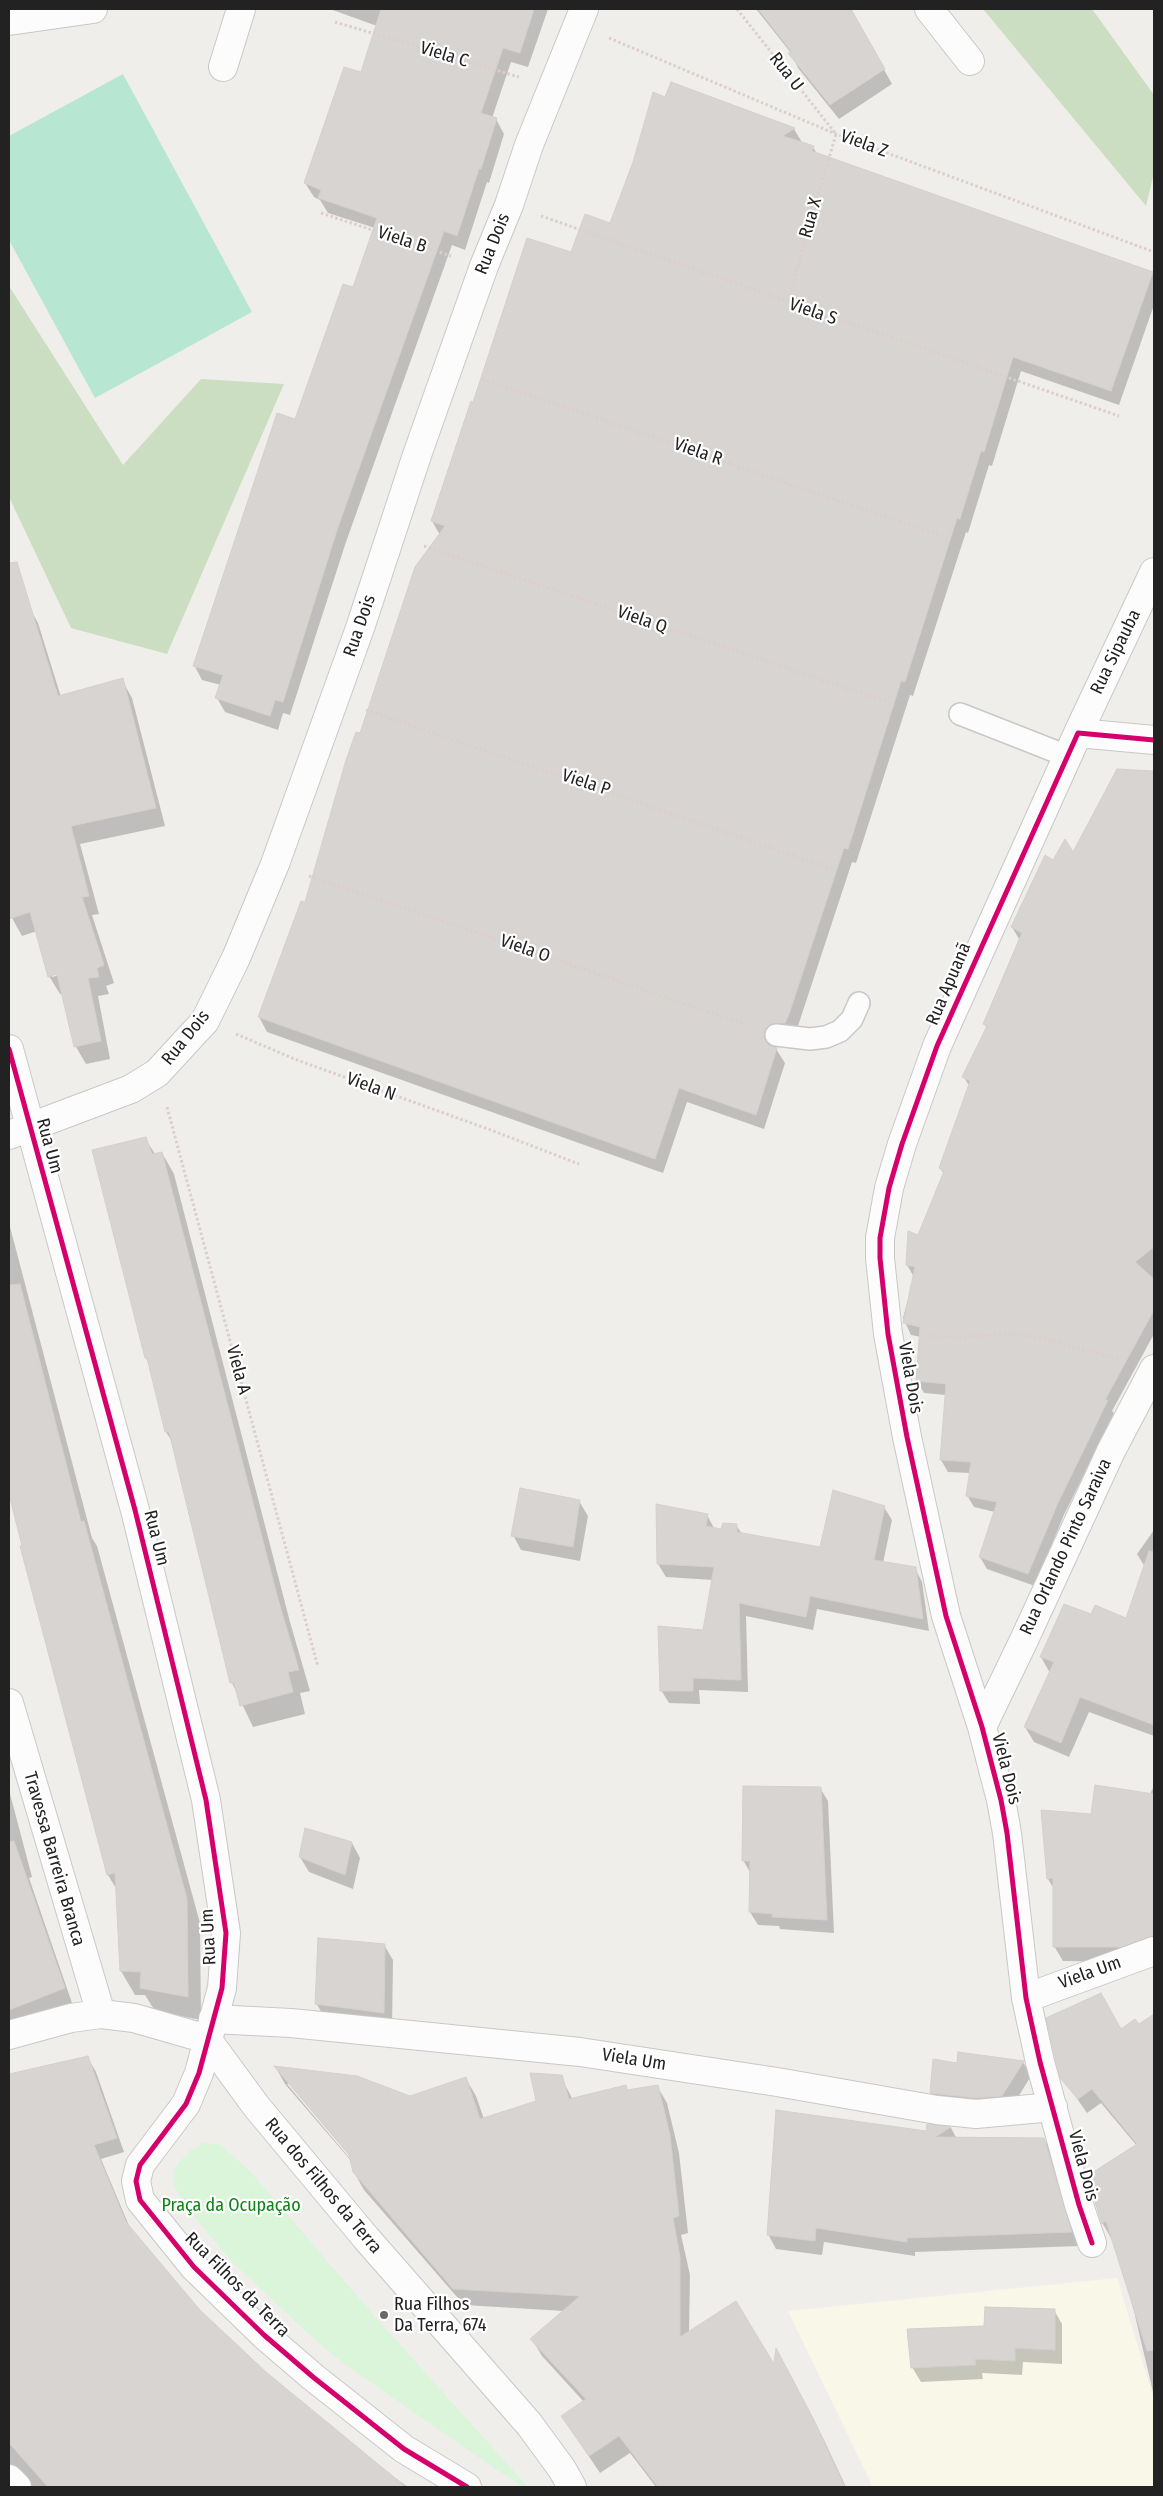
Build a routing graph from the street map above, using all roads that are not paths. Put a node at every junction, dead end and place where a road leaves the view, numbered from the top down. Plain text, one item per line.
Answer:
1 (93, 9) edge
2 (240, 9) edge
3 (929, 9) edge
4 (581, 16) edge
5 (9, 21) edge
6 (970, 62) dead end
7 (223, 67) dead end
8 (1154, 572) edge
9 (960, 714) dead end
10 (1154, 740) edge
11 (1072, 744) junction
12 (859, 1003) dead end
13 (776, 1034) road end
14 (9, 1049) edge
15 (20, 1132) edge
16 (888, 1334) joint
17 (1154, 1369) edge
18 (9, 1702) edge
19 (982, 1727) junction
20 (1154, 1951) edge
21 (1026, 1998) junction
22 (101, 2014) junction
23 (210, 2029) junction
24 (9, 2035) edge
25 (1052, 2107) junction
26 (1092, 2243) dead end
27 (9, 2479) edge
28 (17, 2487) edge
29 (467, 2487) edge
30 (572, 2487) edge

1 - 5 street
2 - 7 street
3 - 6 street
4 - 15 street, Rua Dois
8 - 11 street, Rua Sipauba
9 - 11 lane
10 - 11 street
11 - 16 street, Rua Apuanã
12 - 13 lane
14 - 15 street, Rua Um
15 - 23 street, Rua Um
16 - 19 street, Viela Dois
17 - 19 street, Rua Orlando Pinto Saraiva
18 - 22 street, Travessa Barreira Branca
19 - 21 street, Viela Dois
20 - 21 street, Viela Um
21 - 25 street, Viela Dois
22 - 23 street
22 - 24 street
23 - 25 street, Viela Um
23 - 29 street, Rua Filhos da Terra
23 - 30 street, Rua dos Filhos da Terra
25 - 26 street, Viela Dois
27 - 28 street

